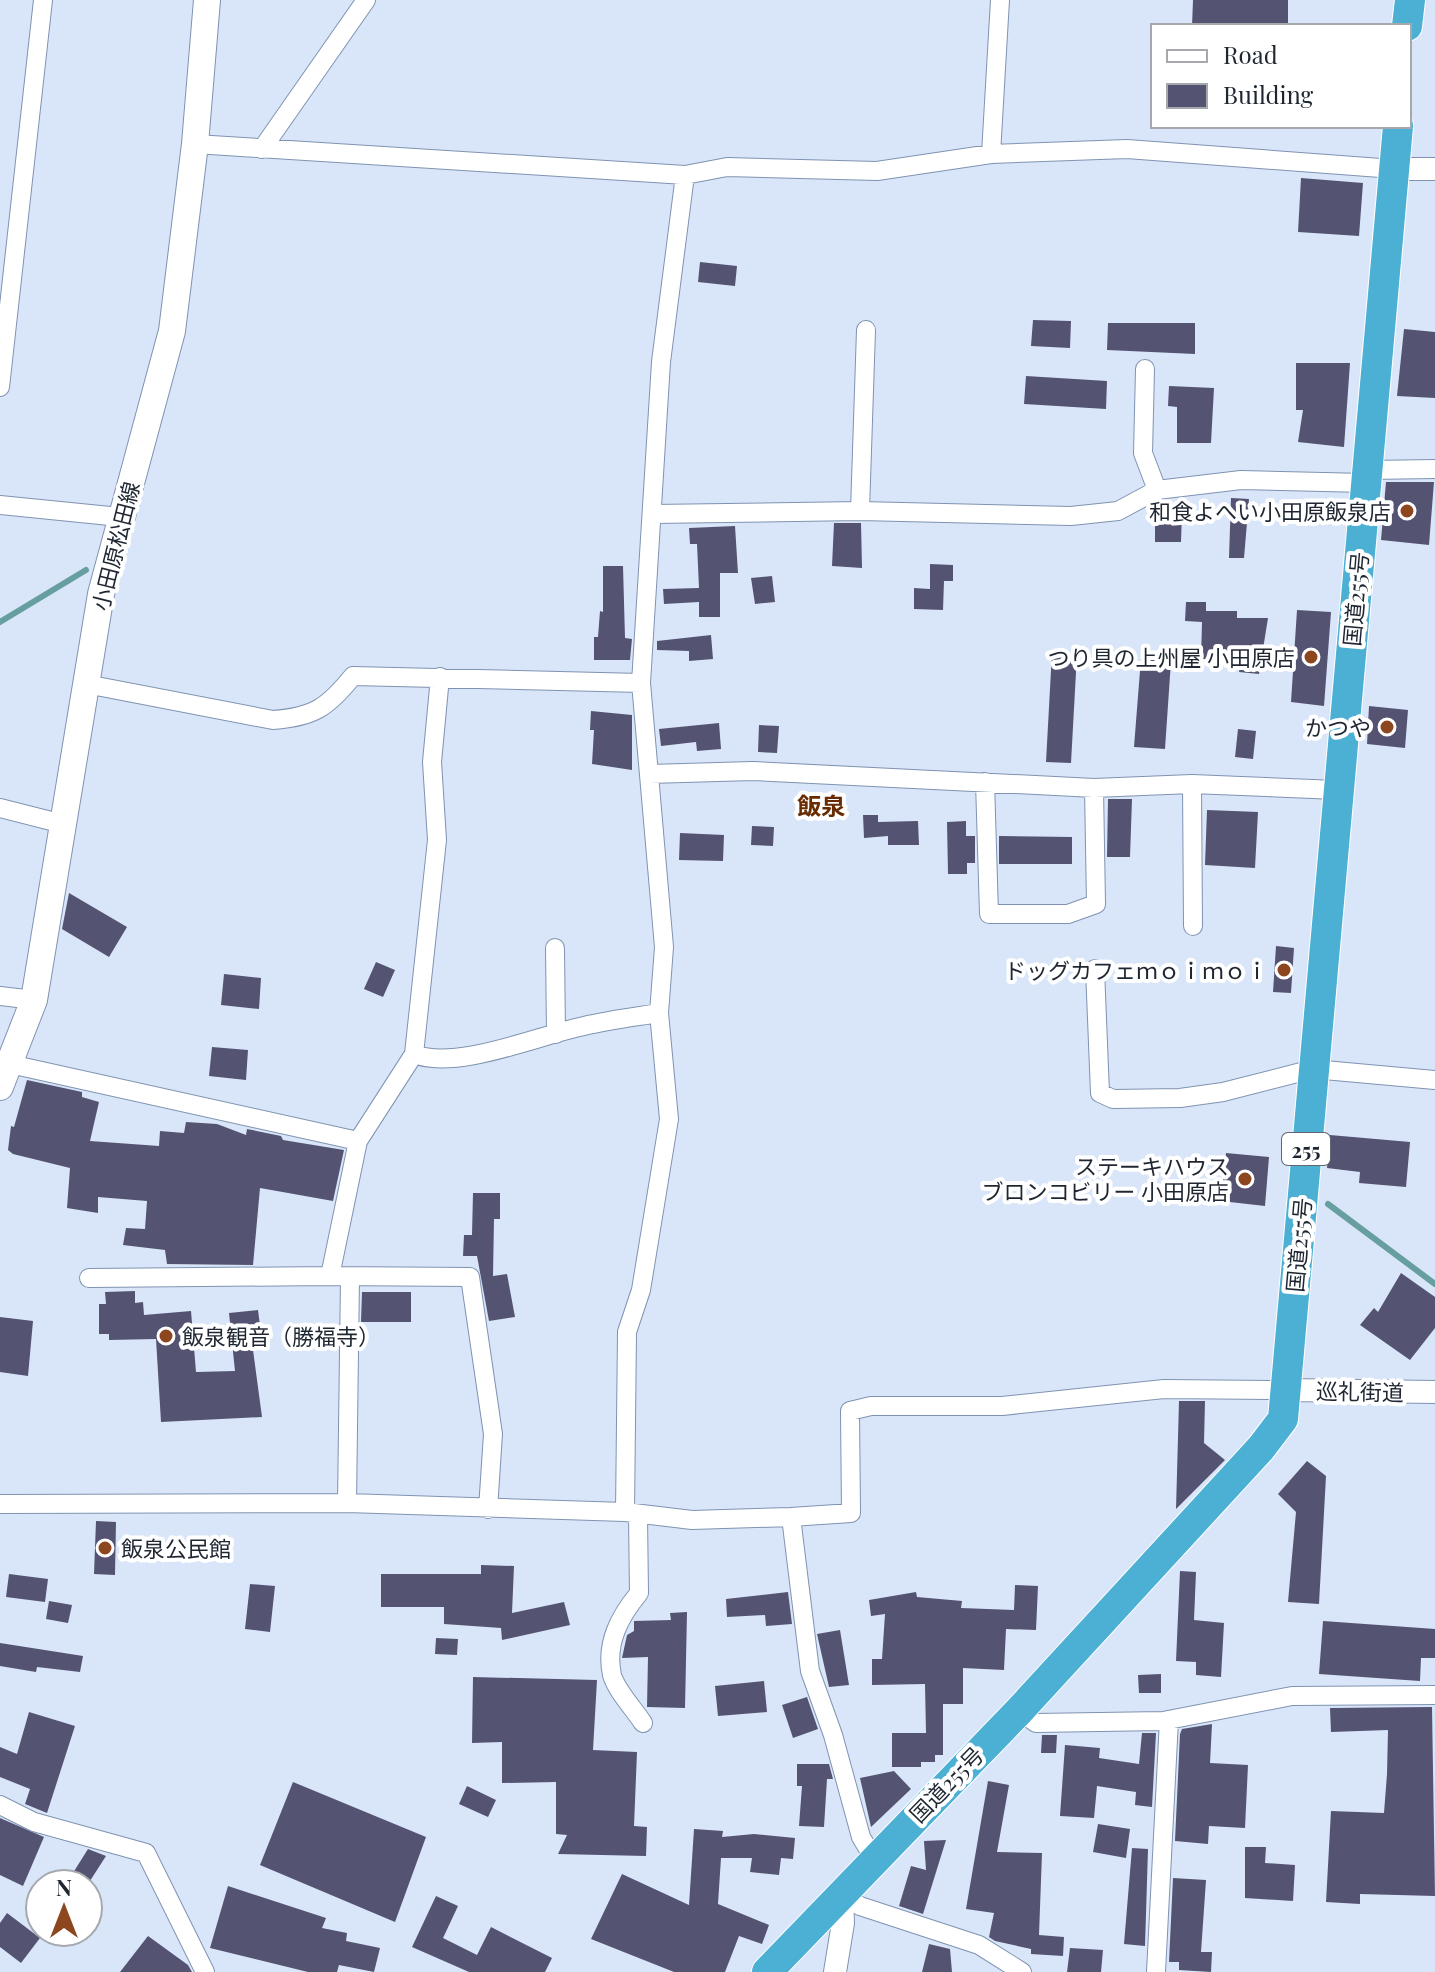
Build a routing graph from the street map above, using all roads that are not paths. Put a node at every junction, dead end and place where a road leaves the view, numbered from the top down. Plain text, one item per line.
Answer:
1 (43, 0) edge
2 (207, 0) edge
3 (366, 0) edge
4 (1000, 0) edge
5 (1410, 0) edge
6 (1407, 24) edge
7 (1398, 128) edge
8 (195, 144) junction
9 (262, 149) junction
10 (991, 154) junction
11 (1394, 169) junction
12 (1435, 169) edge
13 (685, 175) junction
14 (866, 330) dead end
15 (1145, 369) dead end
16 (0, 387) edge
17 (1435, 469) edge
18 (1367, 476) junction
19 (1157, 490) junction
20 (0, 505) edge
21 (860, 511) junction
22 (652, 514) junction
23 (120, 517) junction
24 (440, 677) junction
25 (641, 683) junction
26 (86, 684) junction
27 (649, 774) junction
28 (985, 782) junction
29 (1192, 784) junction
30 (1094, 788) junction
31 (1337, 790) junction
32 (0, 808) edge
33 (63, 824) junction
34 (1193, 926) dead end
35 (555, 948) dead end
36 (1095, 969) dead end
37 (0, 996) edge
38 (34, 1000) junction
39 (659, 1013) junction
40 (556, 1034) junction
41 (414, 1054) junction
42 (1313, 1069) junction
43 (5, 1076) edge
44 (1435, 1080) edge
45 (358, 1141) junction
46 (330, 1276) junction
47 (350, 1277) junction
48 (89, 1278) dead end
49 (1286, 1390) junction
50 (1435, 1392) edge
51 (347, 1503) junction
52 (0, 1504) edge
53 (488, 1509) junction
54 (632, 1514) junction
55 (791, 1517) junction
56 (1435, 1695) edge
57 (1019, 1711) junction
58 (1169, 1720) junction
59 (643, 1723) dead end
60 (0, 1805) edge
61 (874, 1859) junction
62 (842, 1895) junction
63 (205, 1972) edge
64 (767, 1972) edge
65 (835, 1972) edge
66 (1022, 1972) edge
67 (1156, 1972) edge

1 - 16 street
2 - 8 main road, 小田原松田線
3 - 9 street
4 - 10 street
5 - 6 highway
7 - 11 highway, 国道255号 / 255
8 - 9 street
8 - 23 main road, 小田原松田線
9 - 13 street
10 - 11 street
10 - 13 street
11 - 12 street
11 - 18 highway, 国道255号 / 255
13 - 22 street
14 - 21 street
15 - 19 street
17 - 18 street
18 - 19 street
18 - 31 highway, 国道255号 / 255
19 - 21 street
20 - 23 street
21 - 22 street
22 - 25 street
23 - 26 main road, 小田原松田線
24 - 25 street
24 - 26 street
24 - 41 street
25 - 27 street
26 - 33 main road, 小田原松田線
27 - 28 street
27 - 39 street
28 - 30 street
28 - 30 street
29 - 30 street
29 - 31 street
29 - 34 street
31 - 42 highway, 国道255号 / 255
32 - 33 street
33 - 38 main road, 小田原松田線
35 - 40 street
36 - 42 street
37 - 38 street
38 - 43 main road, 小田原松田線
39 - 40 street
39 - 54 street
40 - 41 street
41 - 45 street
42 - 44 street
42 - 49 highway, 国道255号 / 255
43 - 45 street
45 - 46 street
46 - 47 street
46 - 48 street
47 - 51 street
47 - 53 street
49 - 50 street, 巡礼街道
49 - 55 street
49 - 57 highway, 国道255号 / 255
51 - 52 street
51 - 53 street
53 - 54 street
54 - 55 street
54 - 59 street
55 - 61 street
56 - 58 street
57 - 58 street
57 - 61 highway, 国道255号 / 255
58 - 67 street
60 - 63 street
61 - 62 highway, 国道255号 / 255
62 - 64 highway, 国道255号 / 255
62 - 65 street
62 - 66 street

